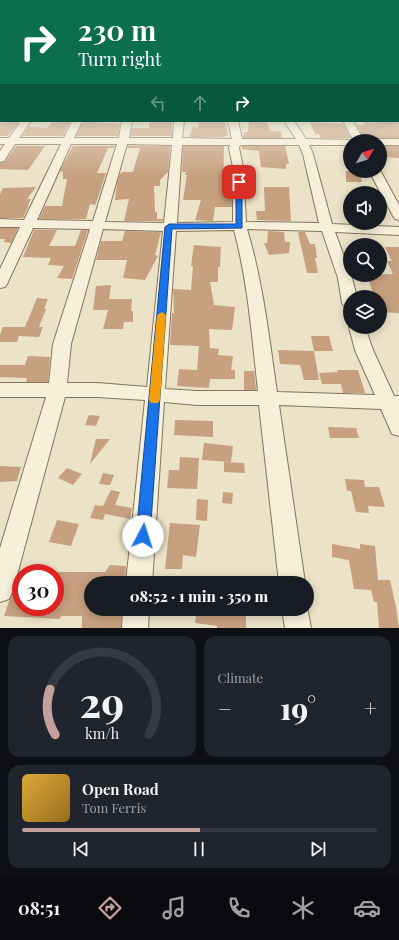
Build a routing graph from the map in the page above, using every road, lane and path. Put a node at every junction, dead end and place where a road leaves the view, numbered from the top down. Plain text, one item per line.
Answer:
1 (25, 122) edge
2 (77, 122) edge
3 (128, 122) edge
4 (179, 122) edge
5 (233, 122) edge
6 (290, 122) edge
7 (349, 122) edge
8 (356, 134) edge
9 (0, 141) edge
10 (68, 141) junction
11 (11, 142) junction
12 (123, 142) junction
13 (178, 142) junction
14 (236, 142) junction
15 (302, 142) junction
16 (343, 142) edge
17 (387, 142) edge
18 (399, 142) edge
19 (0, 158) edge
20 (379, 178) edge
21 (399, 216) edge
22 (0, 223) edge
23 (29, 224) junction
24 (97, 226) junction
25 (169, 227) junction
26 (240, 227) junction
27 (327, 228) junction
28 (399, 231) edge
29 (0, 284) edge
30 (347, 290) edge
31 (359, 334) edge
32 (0, 390) edge
33 (57, 391) junction
34 (155, 394) junction
35 (269, 398) junction
36 (394, 403) edge
37 (399, 429) edge
38 (140, 576) edge
39 (291, 576) edge
40 (0, 590) edge
41 (136, 616) edge
42 (296, 616) edge
43 (135, 628) edge
44 (298, 628) edge

1 - 11 street
2 - 10 street
3 - 12 street
4 - 13 street
5 - 14 street
6 - 15 street
7 - 8 street
9 - 11 street
10 - 11 street
10 - 12 street
10 - 23 street
11 - 19 street
12 - 13 street
12 - 24 street
13 - 14 street
13 - 25 street
14 - 15 street
14 - 26 street
15 - 16 street
15 - 27 street
17 - 18 street
20 - 21 street
22 - 23 street
23 - 24 street
23 - 29 street
24 - 25 street
24 - 33 street
25 - 26 street
25 - 34 street
26 - 27 street
26 - 35 street
27 - 28 street
27 - 30 street
31 - 36 street
32 - 33 street
33 - 34 street
33 - 40 street
34 - 35 street
34 - 38 street
35 - 36 street
35 - 39 street
36 - 37 street
41 - 43 street
42 - 44 street

